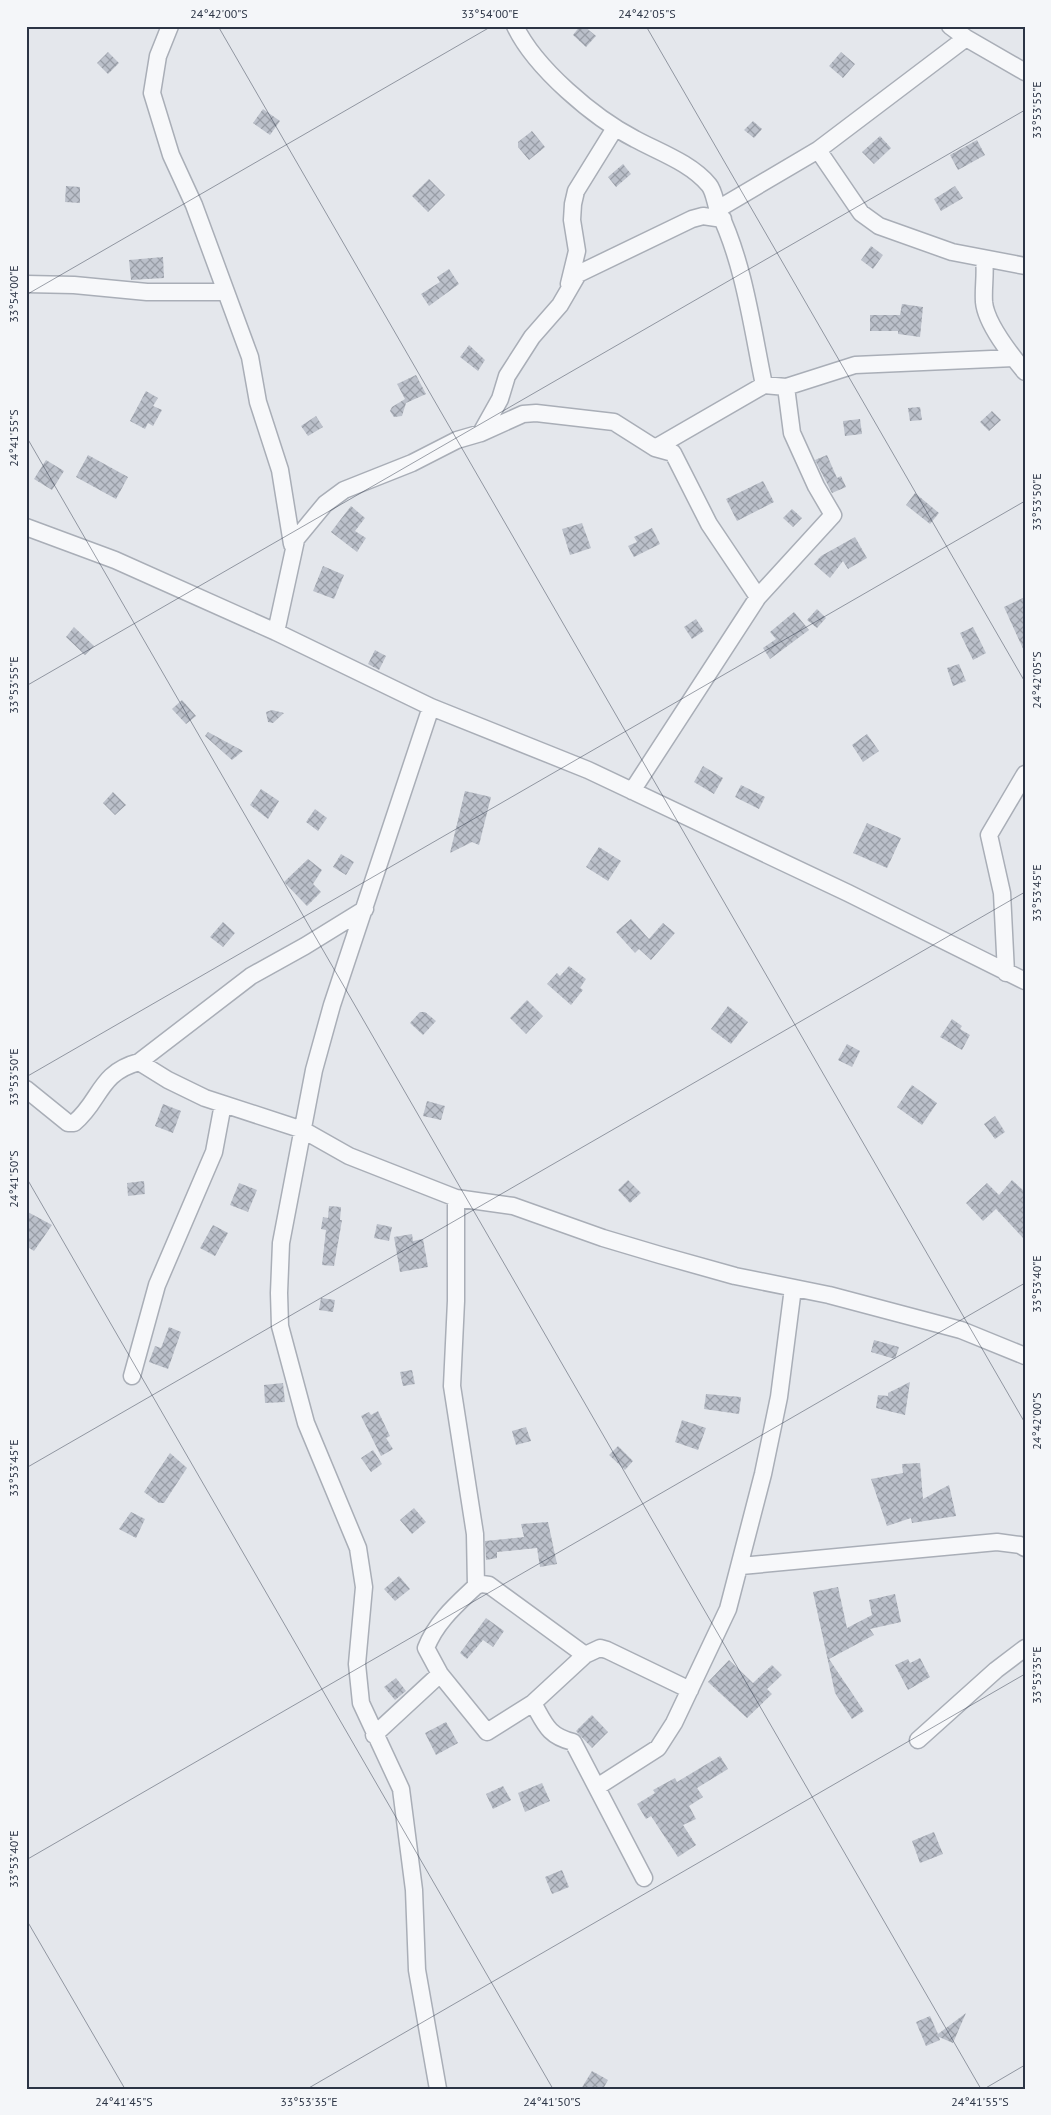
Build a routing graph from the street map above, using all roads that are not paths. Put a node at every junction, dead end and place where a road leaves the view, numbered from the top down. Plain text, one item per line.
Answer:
1 (170, 26) edge
2 (515, 26) edge
3 (950, 26) edge
4 (966, 38) junction
5 (1025, 72) edge
6 (615, 128) junction
7 (818, 150) junction
8 (721, 214) junction
9 (984, 259) junction
10 (1025, 266) edge
11 (26, 284) edge
12 (226, 292) junction
13 (567, 293) junction
14 (1014, 358) junction
15 (1025, 372) edge
16 (764, 385) junction
17 (786, 387) junction
18 (481, 433) junction
19 (656, 448) junction
20 (26, 527) edge
21 (292, 544) junction
22 (758, 597) junction
23 (276, 632) junction
24 (431, 707) junction
25 (1025, 774) edge
26 (632, 791) junction
27 (364, 909) junction
28 (1006, 973) junction
29 (1025, 981) edge
30 (139, 1062) junction
31 (26, 1089) edge
32 (223, 1104) junction
33 (303, 1130) junction
34 (456, 1198) junction
35 (793, 1288) junction
36 (1025, 1356) edge
37 (132, 1376) dead end
38 (1025, 1548) edge
39 (741, 1566) junction
40 (476, 1586) junction
41 (1025, 1648) edge
42 (585, 1655) junction
43 (440, 1674) junction
44 (690, 1690) junction
45 (533, 1703) junction
46 (374, 1735) junction
47 (918, 1740) dead end
48 (597, 1787) junction
49 (644, 1878) dead end
50 (438, 2089) edge

1 - 12 street
2 - 6 street
3 - 4 street
4 - 5 street
4 - 7 street
6 - 8 street
6 - 13 street
7 - 8 street
7 - 9 street
8 - 13 street
8 - 16 street
9 - 10 street
9 - 14 street
11 - 12 street
12 - 21 street
13 - 18 street
14 - 15 street
14 - 17 street
16 - 17 street
16 - 19 street
17 - 22 street
18 - 19 street
18 - 21 street
19 - 22 street
20 - 23 street
21 - 23 street
22 - 26 street
23 - 24 street
24 - 26 street
24 - 27 street
25 - 28 street
26 - 28 street
27 - 30 street
27 - 33 street
28 - 29 street
30 - 31 street
30 - 32 street
32 - 33 street
32 - 37 street
33 - 34 street
33 - 46 street
34 - 35 street
34 - 40 street
35 - 36 street
35 - 39 street
38 - 39 street
39 - 44 street
40 - 42 street
40 - 43 street
41 - 47 street
42 - 44 street
42 - 45 street
43 - 45 street
43 - 46 street
44 - 48 street
45 - 48 street
46 - 50 street
48 - 49 street

